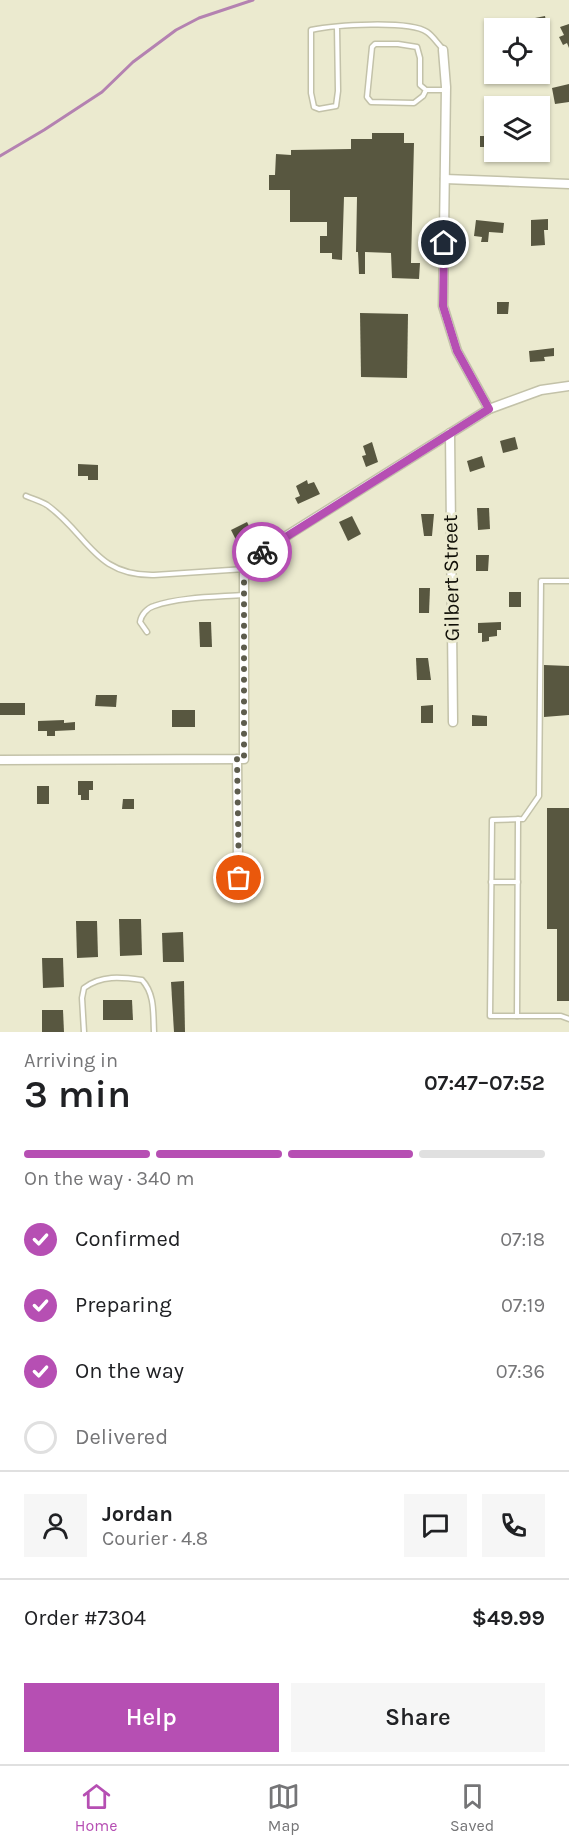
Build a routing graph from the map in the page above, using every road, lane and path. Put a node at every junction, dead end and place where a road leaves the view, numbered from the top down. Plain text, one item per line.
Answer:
1 (337, 27) junction
2 (443, 50) joint
3 (426, 90) junction
4 (446, 90) junction
5 (445, 179) junction
6 (569, 184) edge
7 (569, 386) edge
8 (489, 409) junction
9 (450, 434) junction
10 (26, 496) dead end
11 (245, 569) junction
12 (569, 581) edge
13 (244, 594) junction
14 (147, 632) dead end
15 (453, 722) dead end
16 (237, 759) junction
17 (0, 760) edge
18 (518, 819) junction
19 (491, 882) junction
20 (518, 882) junction
21 (240, 892) dead end
22 (517, 1016) junction
23 (569, 1019) edge
24 (84, 1032) edge
25 (154, 1032) edge

1 - 1 lane
1 - 2 lane
2 - 4 street
3 - 3 lane
3 - 4 lane
4 - 5 street
5 - 6 street
5 - 8 street
7 - 8 street
8 - 9 street
9 - 11 street
9 - 15 street, Gilbert Street
10 - 11 lane
11 - 13 street
12 - 18 lane
13 - 14 lane
13 - 16 street
16 - 17 street
16 - 21 street
18 - 19 lane
18 - 20 lane
19 - 20 lane
19 - 22 lane
20 - 22 lane
22 - 23 lane
24 - 25 lane

